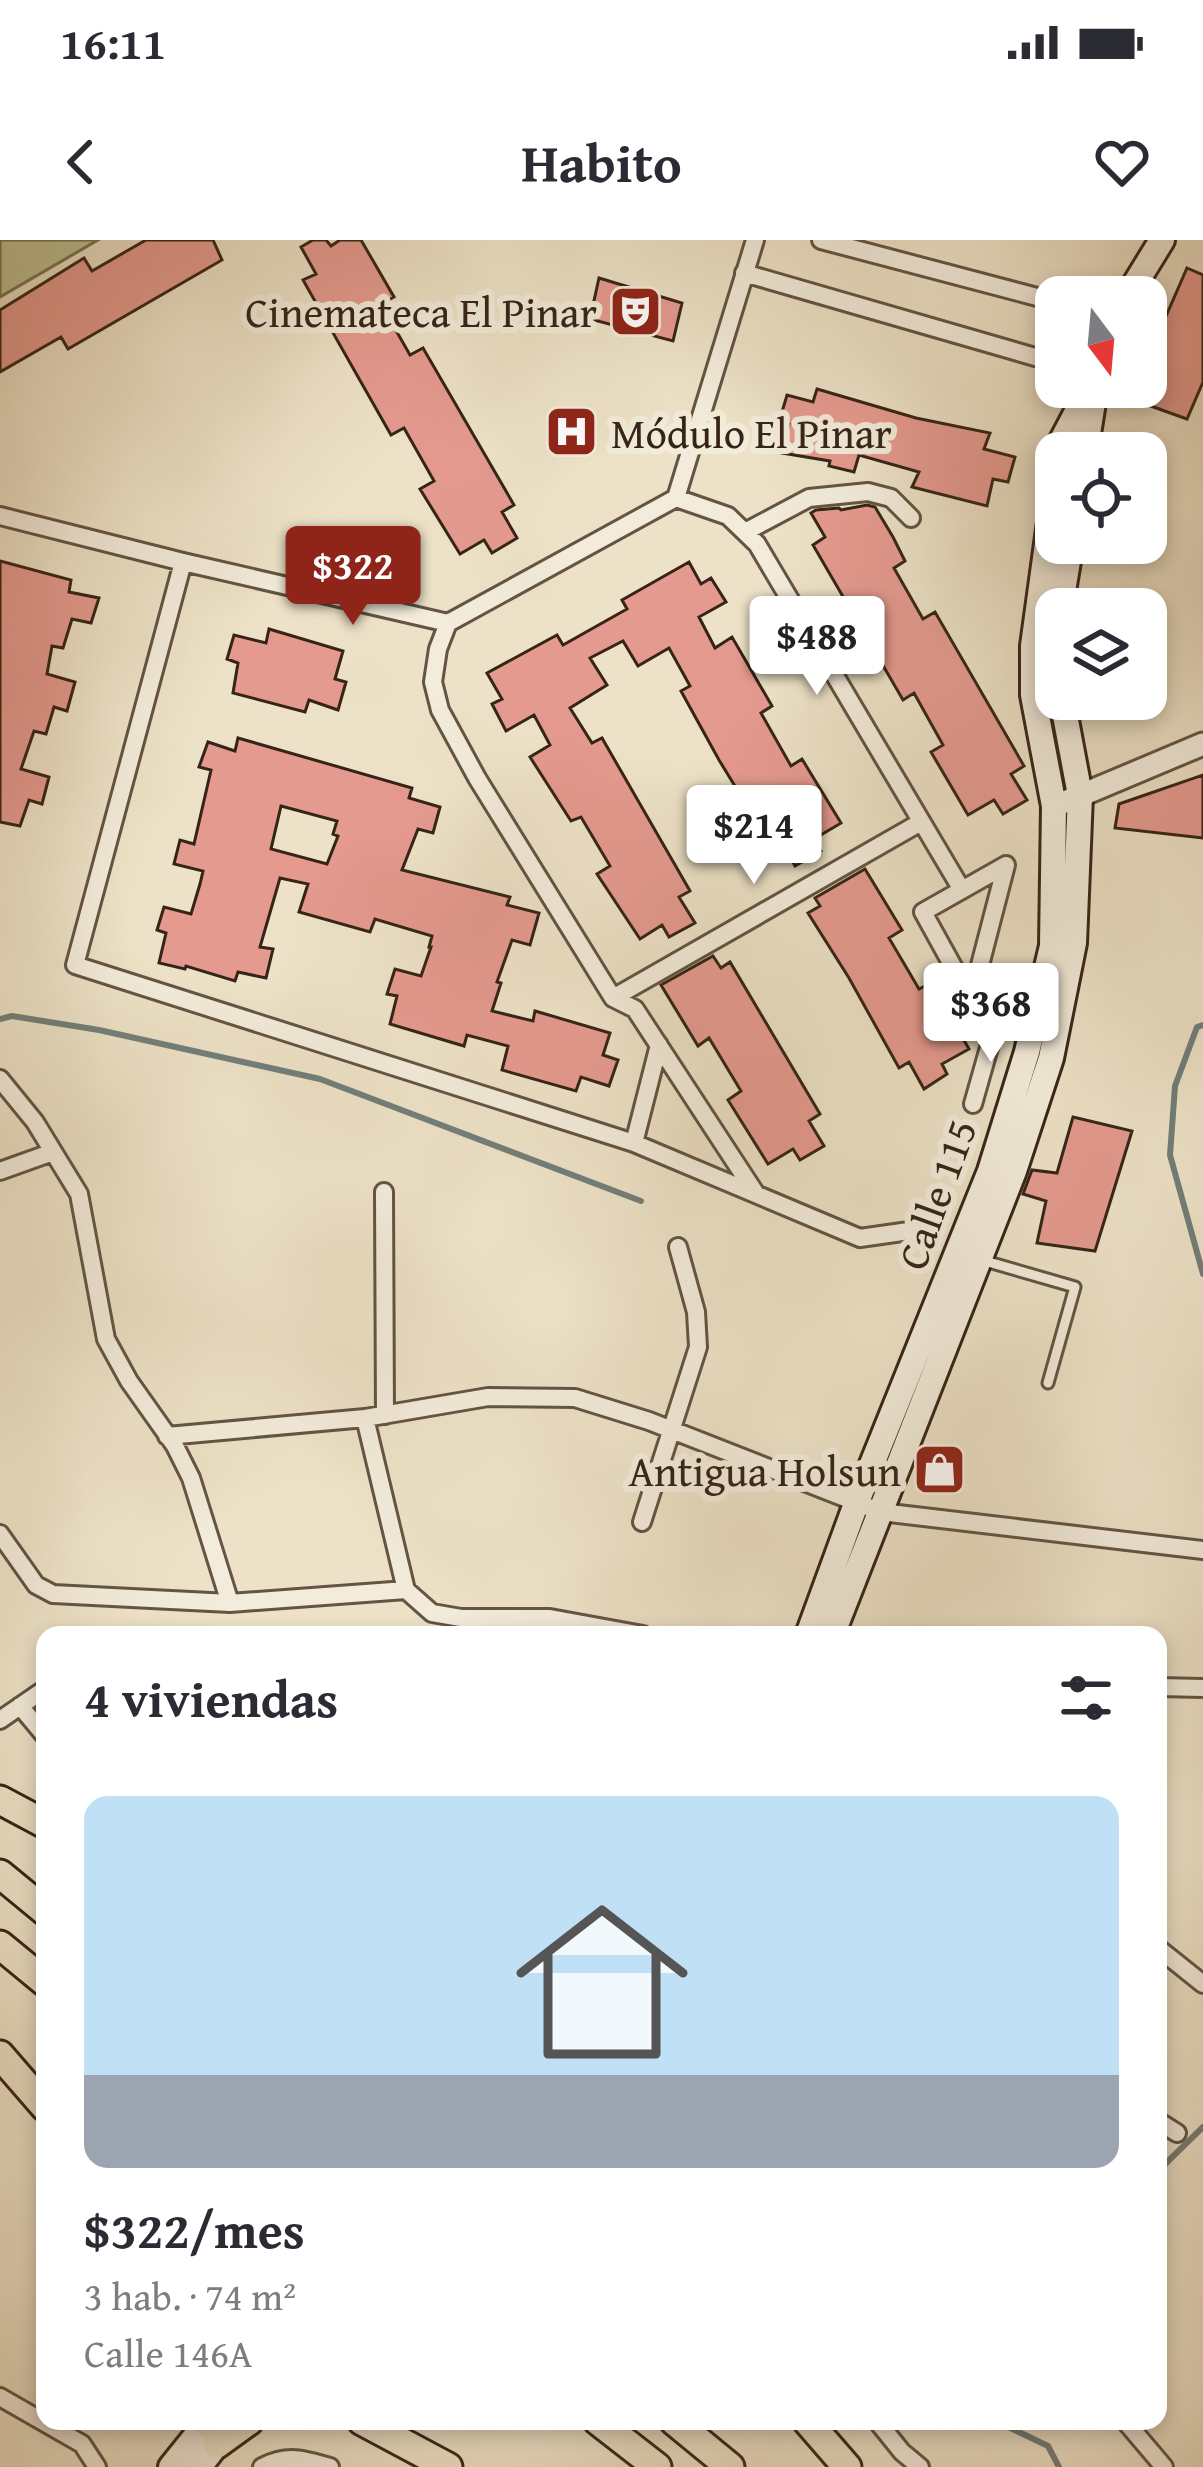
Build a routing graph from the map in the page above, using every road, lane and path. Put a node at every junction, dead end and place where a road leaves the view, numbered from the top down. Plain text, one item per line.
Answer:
1 (755, 240) edge
2 (821, 240) edge
3 (1162, 240) edge
4 (744, 274) junction
5 (1140, 276) edge
6 (1035, 296) edge
7 (1035, 357) edge
8 (676, 498) junction
9 (0, 516) edge
10 (911, 518) dead end
11 (745, 532) junction
12 (183, 562) junction
13 (1045, 564) edge
14 (448, 623) junction
15 (1066, 720) edge
16 (1203, 744) edge
17 (1080, 796) junction
18 (1054, 806) junction
19 (921, 822) junction
20 (962, 890) junction
21 (613, 998) junction
22 (971, 1000) junction
23 (659, 1046) junction
24 (0, 1079) edge
25 (973, 1104) dead end
26 (634, 1143) junction
27 (53, 1152) junction
28 (0, 1171) edge
29 (385, 1192) dead end
30 (756, 1195) junction
31 (930, 1228) dead end
32 (678, 1247) dead end
33 (980, 1259) junction
34 (1048, 1383) dead end
35 (385, 1415) junction
36 (365, 1418) junction
37 (672, 1431) junction
38 (167, 1436) junction
39 (869, 1508) junction
40 (642, 1522) dead end
41 (0, 1534) edge
42 (1203, 1550) edge
43 (406, 1590) junction
44 (230, 1603) junction
45 (594, 1626) edge
46 (812, 1626) edge
47 (835, 1626) edge
48 (1167, 1688) edge
49 (1203, 1688) edge
50 (36, 1695) edge
51 (20, 1706) junction
52 (0, 1720) edge
53 (36, 1725) edge
54 (0, 1800) edge
55 (36, 1819) edge
56 (0, 1874) edge
57 (36, 1904) edge
58 (0, 1946) edge
59 (1167, 1955) edge
60 (36, 1975) edge
61 (1203, 1984) edge
62 (0, 2055) edge
63 (36, 2097) edge
64 (1167, 2127) edge
65 (1177, 2133) dead end
66 (0, 2397) edge
67 (36, 2418) edge
68 (58, 2430) edge
69 (379, 2430) edge
70 (610, 2430) edge
71 (685, 2430) edge
72 (815, 2430) edge
73 (884, 2430) edge
74 (1133, 2430) edge
75 (208, 2435) edge
76 (97, 2467) edge
77 (171, 2467) edge
78 (262, 2467) edge
79 (330, 2467) edge
80 (448, 2467) edge
81 (657, 2467) edge
82 (730, 2467) edge
83 (847, 2467) edge
84 (920, 2467) edge
85 (1164, 2467) edge

1 - 4 street
2 - 6 street
3 - 5 main road
4 - 7 street
4 - 8 street
8 - 11 street
8 - 14 street
9 - 12 street
10 - 11 street
11 - 19 street
12 - 14 street
12 - 26 street
13 - 18 main road, Calle 115
14 - 21 street
15 - 17 main road, Calle 115
16 - 17 street
17 - 18 street
17 - 33 main road, Calle 115
18 - 39 main road, Calle 115
19 - 20 street
19 - 21 street
20 - 22 street
20 - 22 street
21 - 23 street
22 - 25 street
23 - 26 street
23 - 30 street
24 - 27 street
26 - 30 street
27 - 28 street
27 - 38 street
29 - 35 street
30 - 31 street
32 - 37 street
33 - 34 lane
33 - 39 main road, Calle 115
35 - 36 street
35 - 37 street
36 - 38 street
36 - 43 street
37 - 39 street
37 - 40 street
38 - 44 street
39 - 42 street
39 - 46 main road, Calle 115
39 - 47 main road, Calle 115
41 - 44 street
43 - 44 street
43 - 45 street
48 - 49 street
50 - 51 street
51 - 52 street
51 - 53 street
54 - 55 main road
56 - 57 main road
58 - 60 main road
59 - 61 street
62 - 63 main road
64 - 65 street
66 - 67 street
68 - 76 street
69 - 80 main road
70 - 81 main road
71 - 82 main road
72 - 83 main road
73 - 84 street
74 - 85 street
75 - 77 main road
78 - 79 street

